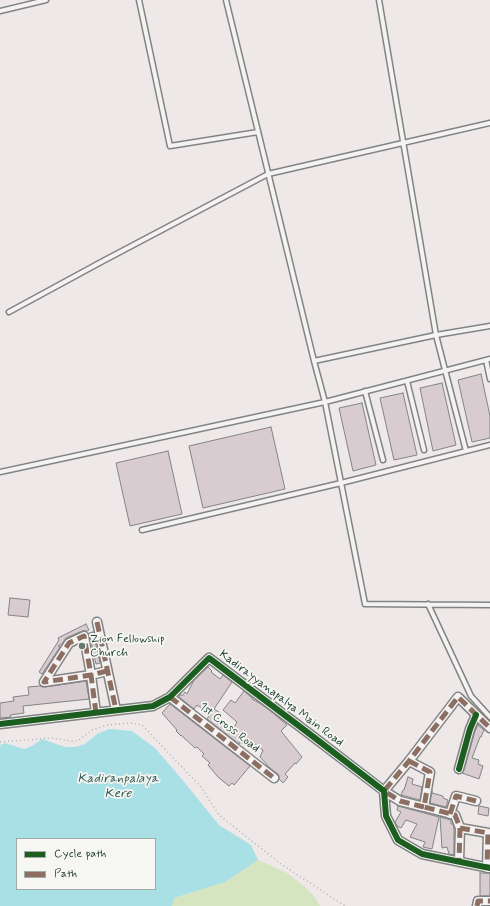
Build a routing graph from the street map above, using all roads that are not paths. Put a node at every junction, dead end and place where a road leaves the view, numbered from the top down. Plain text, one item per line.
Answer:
1 (46, 0) edge
2 (139, 0) edge
3 (226, 0) edge
4 (379, 0) edge
5 (0, 11) edge
6 (490, 123) edge
7 (258, 132) junction
8 (404, 143) junction
9 (268, 174) junction
10 (9, 312) dead end
11 (490, 326) edge
12 (436, 335) junction
13 (488, 360) edge
14 (314, 361) junction
15 (446, 371) junction
16 (490, 379) edge
17 (407, 381) junction
18 (365, 391) junction
19 (325, 402) junction
20 (490, 445) edge
21 (424, 450) dead end
22 (466, 451) junction
23 (383, 460) dead end
24 (0, 472) edge
25 (341, 483) junction
26 (142, 530) dead end
27 (428, 604) junction
28 (490, 605) edge
29 (97, 622) dead end
30 (107, 671) junction
31 (91, 675) junction
32 (170, 697) junction
33 (116, 710) junction
34 (96, 713) junction
35 (476, 715) junction
36 (490, 717) edge
37 (0, 724) edge
38 (490, 728) edge
39 (408, 761) junction
40 (459, 769) dead end
41 (274, 778) dead end
42 (384, 791) junction
43 (476, 801) dead end
44 (424, 807) junction
45 (450, 814) junction
46 (460, 828) junction
47 (460, 862) junction
48 (489, 868) edge
49 (490, 901) edge
50 (477, 906) edge

1 - 5 lane
2 - 7 lane
3 - 7 lane
4 - 8 lane
6 - 8 lane
7 - 9 lane
8 - 9 lane
8 - 12 lane
9 - 10 lane
9 - 14 lane
11 - 12 lane
12 - 14 lane
12 - 15 lane
13 - 15 lane
13 - 16 lane
14 - 19 lane
15 - 17 lane
15 - 22 lane
17 - 18 lane
17 - 21 lane
18 - 19 lane
18 - 23 lane
19 - 24 lane
19 - 25 lane
20 - 22 lane
22 - 25 lane
25 - 26 lane
25 - 27 lane
27 - 28 lane
27 - 36 lane
29 - 30 street
30 - 31 street
30 - 33 street
31 - 31 street
31 - 34 street
32 - 33 street, Kadirayyanapalya Main Road
32 - 41 street, 1st Cross Road
32 - 42 street, Kadirayyanapalya Main Road
33 - 34 street, Kadirayyanapalya Main Road
34 - 37 street, Kadirayyanapalya Main Road
35 - 38 street
35 - 39 street
35 - 40 street
39 - 42 street
39 - 44 street
42 - 44 street
42 - 47 street
43 - 45 street
44 - 45 street
45 - 46 street
46 - 47 street
46 - 48 street
47 - 48 street
49 - 50 street

